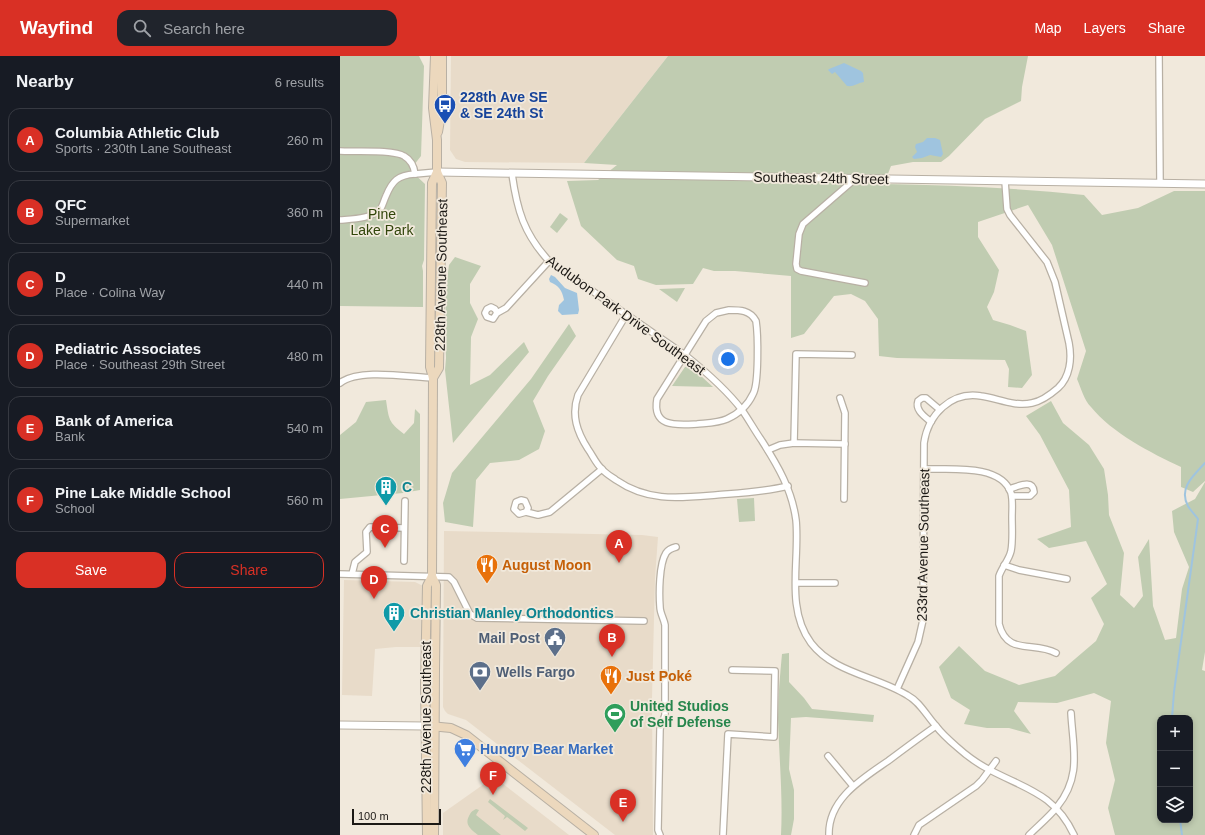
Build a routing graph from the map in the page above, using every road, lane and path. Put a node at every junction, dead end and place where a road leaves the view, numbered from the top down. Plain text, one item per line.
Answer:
1 (435, 56) edge
2 (442, 56) edge
3 (1159, 56) edge
4 (437, 140) junction
5 (340, 151) edge
6 (438, 172) junction
7 (415, 174) junction
8 (512, 174) junction
9 (855, 179) junction
10 (1005, 181) junction
11 (1160, 183) junction
12 (1205, 184) edge
13 (340, 220) edge
14 (550, 261) junction
15 (865, 283) dead end
16 (430, 308) junction
17 (440, 309) junction
18 (497, 313) dead end
19 (626, 315) junction
20 (684, 355) junction
21 (852, 355) dead end
22 (433, 378) junction
23 (340, 383) edge
24 (840, 398) dead end
25 (741, 410) junction
26 (938, 411) junction
27 (930, 422) junction
28 (794, 444) junction
29 (845, 444) junction
30 (768, 450) junction
31 (924, 469) junction
32 (602, 470) junction
33 (788, 486) junction
34 (844, 499) dead end
35 (405, 501) dead end
36 (526, 512) dead end
37 (404, 528) junction
38 (676, 546) dead end
39 (404, 561) dead end
40 (1004, 564) junction
41 (340, 574) edge
42 (352, 574) junction
43 (432, 576) junction
44 (1067, 579) dead end
45 (796, 583) junction
46 (835, 583) dead end
47 (644, 621) dead end
48 (1056, 653) dead end
49 (732, 670) dead end
50 (897, 689) junction
51 (1070, 713) dead end
52 (340, 725) edge
53 (425, 726) junction
54 (434, 726) junction
55 (936, 726) junction
56 (828, 756) dead end
57 (996, 761) dead end
58 (990, 770) junction
59 (853, 786) junction
60 (1057, 808) junction
61 (427, 835) edge
62 (434, 835) edge
63 (594, 835) edge
64 (660, 835) edge
65 (723, 835) edge
66 (828, 835) edge
67 (914, 835) edge
68 (1029, 835) edge
69 (1074, 835) edge

1 - 4 main road, 228th Avenue Southeast
2 - 4 main road, 228th Avenue Southeast
3 - 11 street
4 - 6 main road, 228th Avenue Southeast
5 - 7 street
6 - 7 street
6 - 8 street, Southeast 24th Street
6 - 16 main road, 228th Avenue Southeast
6 - 17 main road, 228th Avenue Southeast
7 - 13 street
8 - 9 street, Southeast 24th Street
8 - 14 street, Audubon Park Drive Southeast
9 - 10 street, Southeast 24th Street
9 - 15 street
10 - 11 street, Southeast 24th Street
10 - 26 street
11 - 12 street, Southeast 24th Street
14 - 18 street
14 - 19 street, Audubon Park Drive Southeast
16 - 17 main road
16 - 22 main road, 228th Avenue Southeast
17 - 22 main road, 228th Avenue Southeast
19 - 20 street, Audubon Park Drive Southeast
19 - 32 street
20 - 25 street, Audubon Park Drive Southeast
20 - 25 street
20 - 25 street
21 - 28 street
22 - 23 street
22 - 43 main road, 228th Avenue Southeast
24 - 29 street
25 - 30 street, Audubon Park Drive Southeast
26 - 27 street, 233rd Avenue Southeast
26 - 27 street
27 - 31 street, 233rd Avenue Southeast
28 - 29 street
28 - 30 street
29 - 34 street
30 - 33 street, Audubon Park Drive Southeast
31 - 40 street
31 - 50 street, 233rd Avenue Southeast
32 - 33 street
32 - 36 street
33 - 45 street, Audubon Park Drive Southeast
35 - 37 street
37 - 39 street
37 - 42 street
38 - 64 street
40 - 44 street
40 - 48 street
41 - 42 street
42 - 43 street
43 - 47 street
43 - 53 main road, 228th Avenue Southeast
43 - 54 main road, 228th Avenue Southeast
45 - 46 street
45 - 50 street, Audubon Park Drive Southeast
49 - 65 street
50 - 55 street, Audubon Park Drive Southeast
51 - 60 street
52 - 53 street
53 - 54 main road
53 - 61 main road, 228th Avenue Southeast
54 - 62 main road, 228th Avenue Southeast
54 - 63 main road
55 - 58 street, Audubon Park Drive Southeast
55 - 59 street
56 - 59 street
57 - 58 street
58 - 60 street, Audubon Park Drive Southeast
58 - 67 street
59 - 66 street
60 - 68 street
60 - 69 street, Audubon Park Drive Southeast

